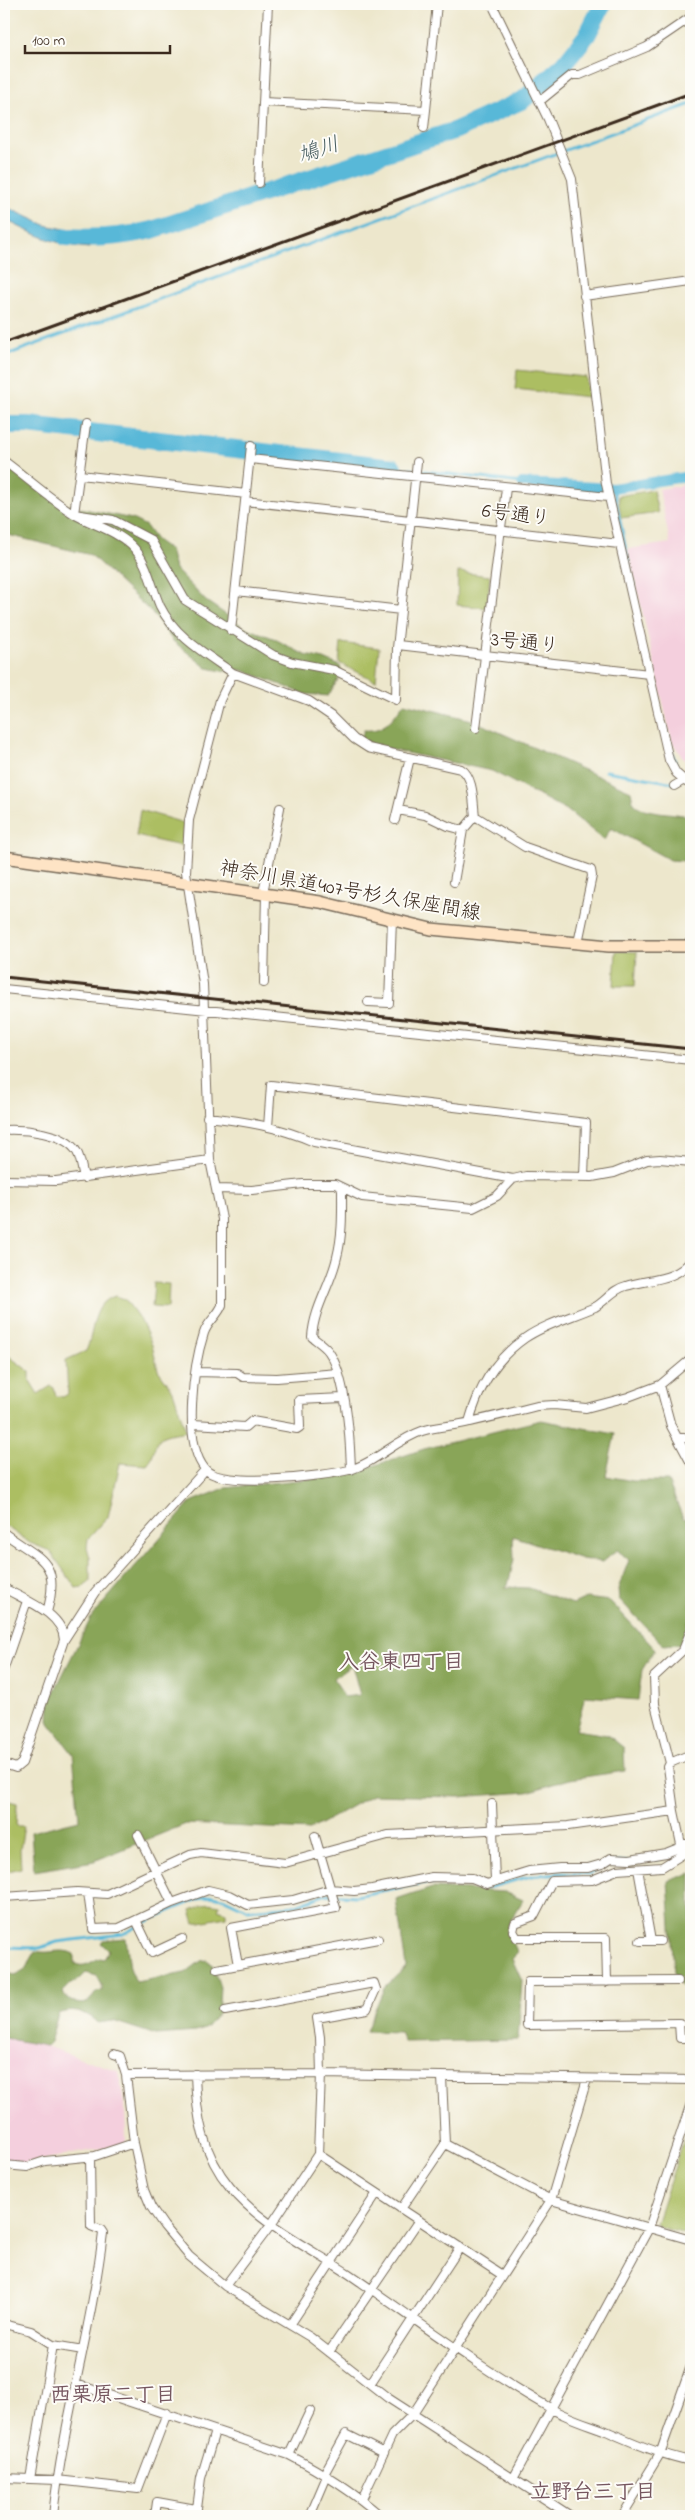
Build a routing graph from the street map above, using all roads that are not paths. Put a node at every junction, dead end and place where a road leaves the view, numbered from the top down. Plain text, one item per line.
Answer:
1 (268, 4) edge
2 (437, 4) edge
3 (492, 4) edge
4 (691, 17) edge
5 (539, 100) junction
6 (263, 102) junction
7 (426, 110) junction
8 (424, 128) dead end
9 (259, 183) dead end
10 (691, 280) edge
11 (584, 296) junction
12 (85, 430) dead end
13 (251, 446) dead end
14 (250, 457) junction
15 (4, 461) edge
16 (416, 469) junction
17 (80, 475) junction
18 (506, 488) junction
19 (608, 496) junction
20 (246, 498) junction
21 (74, 514) junction
22 (410, 520) junction
23 (501, 530) junction
24 (619, 544) junction
25 (236, 591) junction
26 (401, 610) junction
27 (231, 631) junction
28 (398, 645) junction
29 (485, 656) junction
30 (232, 673) junction
31 (649, 674) junction
32 (476, 728) dead end
33 (410, 758) junction
34 (688, 781) edge
35 (674, 786) dead end
36 (280, 808) dead end
37 (398, 810) junction
38 (475, 816) junction
39 (395, 820) dead end
40 (463, 830) junction
41 (4, 857) edge
42 (454, 882) dead end
43 (188, 884) junction
44 (264, 894) junction
45 (392, 919) junction
46 (578, 943) junction
47 (691, 946) edge
48 (264, 983) dead end
49 (4, 989) edge
50 (368, 1002) dead end
51 (203, 1009) junction
52 (691, 1060) edge
53 (207, 1117) junction
54 (268, 1127) junction
55 (4, 1130) edge
56 (210, 1160) junction
57 (691, 1162) edge
58 (584, 1177) junction
59 (84, 1178) junction
60 (514, 1179) junction
61 (4, 1180) edge
62 (342, 1188) junction
63 (216, 1189) junction
64 (691, 1260) edge
65 (691, 1359) edge
66 (196, 1372) junction
67 (338, 1373) junction
68 (660, 1385) junction
69 (343, 1398) junction
70 (469, 1422) junction
71 (193, 1424) junction
72 (678, 1438) junction
73 (691, 1438) edge
74 (691, 1463) edge
75 (205, 1470) junction
76 (351, 1470) junction
77 (4, 1533) edge
78 (4, 1588) edge
79 (27, 1601) junction
80 (47, 1612) junction
81 (691, 1630) edge
82 (64, 1640) junction
83 (4, 1668) edge
84 (691, 1754) edge
85 (670, 1763) junction
86 (4, 1764) edge
87 (492, 1804) dead end
88 (674, 1811) junction
89 (493, 1830) junction
90 (138, 1835) dead end
91 (315, 1836) dead end
92 (691, 1844) edge
93 (684, 1850) edge
94 (320, 1854) junction
95 (638, 1869) junction
96 (156, 1871) junction
97 (495, 1881) junction
98 (331, 1891) junction
99 (88, 1893) junction
100 (4, 1897) edge
101 (172, 1903) junction
102 (138, 1925) junction
103 (182, 1939) dead end
104 (378, 1939) dead end
105 (651, 1941) junction
106 (660, 1941) dead end
107 (640, 1942) dead end
108 (238, 1965) junction
109 (218, 1969) dead end
110 (678, 1981) dead end
111 (607, 1982) junction
112 (225, 2011) dead end
113 (691, 2038) edge
114 (114, 2054) dead end
115 (195, 2074) junction
116 (321, 2074) junction
117 (126, 2075) junction
118 (442, 2077) junction
119 (587, 2079) junction
120 (691, 2080) edge
121 (691, 2103) edge
122 (134, 2143) junction
123 (445, 2144) junction
124 (318, 2154) junction
125 (90, 2157) junction
126 (4, 2165) edge
127 (377, 2193) junction
128 (551, 2200) junction
129 (401, 2209) junction
130 (419, 2220) junction
131 (271, 2225) junction
132 (649, 2228) junction
133 (691, 2240) edge
134 (460, 2248) junction
135 (332, 2263) junction
136 (502, 2275) junction
137 (225, 2286) junction
138 (372, 2290) junction
139 (413, 2318) junction
140 (4, 2324) edge
141 (290, 2325) junction
142 (54, 2345) junction
143 (456, 2347) junction
144 (83, 2350) junction
145 (329, 2352) junction
146 (691, 2366) edge
147 (76, 2384) junction
148 (370, 2384) junction
149 (551, 2409) junction
150 (310, 2410) dead end
151 (167, 2413) junction
152 (413, 2414) junction
153 (215, 2431) junction
154 (384, 2453) junction
155 (660, 2454) junction
156 (290, 2455) junction
157 (691, 2461) edge
158 (326, 2475) junction
159 (4, 2478) edge
160 (30, 2479) junction
161 (513, 2479) junction
162 (57, 2480) junction
163 (362, 2499) junction
164 (196, 2512) edge
165 (54, 2516) edge
166 (155, 2516) edge
167 (310, 2516) edge
168 (381, 2516) edge
169 (571, 2516) edge
170 (622, 2516) edge

1 - 6 street
2 - 7 street
3 - 5 street
4 - 5 street
5 - 11 street
6 - 7 street
6 - 9 street
7 - 8 street
10 - 11 street
11 - 19 street
12 - 17 street
13 - 14 street
14 - 16 street
14 - 20 street
15 - 21 street
16 - 18 street
16 - 22 street
17 - 20 street, 6号通り
17 - 21 street
18 - 19 street
18 - 23 street
19 - 24 street
20 - 22 street, 6号通り
20 - 25 street
21 - 27 street
21 - 30 street
22 - 23 street, 6号通り
22 - 26 street
23 - 24 street, 6号通り
23 - 29 street
24 - 31 street
25 - 26 street
25 - 27 street
26 - 28 street
27 - 28 street
28 - 29 street, 3号通り
29 - 31 street, 3号通り
29 - 32 street
30 - 33 street
30 - 43 street
31 - 34 street
33 - 37 street
33 - 38 street
34 - 35 street
36 - 44 street
37 - 39 street
37 - 40 street
38 - 40 street
38 - 46 street
40 - 42 street
41 - 43 main road, 神奈川県道407号杉久保座間線
43 - 44 main road, 神奈川県道407号杉久保座間線
43 - 51 street
44 - 45 main road, 神奈川県道407号杉久保座間線
44 - 48 street
45 - 46 main road, 神奈川県道407号杉久保座間線
45 - 50 street
46 - 47 main road, 神奈川県道407号杉久保座間線
49 - 51 street
51 - 52 street
51 - 53 street
53 - 54 street
53 - 56 street
54 - 58 street
54 - 60 street
55 - 59 street
56 - 59 street
56 - 63 street
57 - 58 street
58 - 60 street
59 - 61 street
60 - 62 street
62 - 63 street
62 - 67 street
63 - 66 street
64 - 70 street
65 - 68 street
66 - 67 street
66 - 71 street
67 - 69 street
68 - 70 street
68 - 72 street
69 - 71 street
69 - 76 street
70 - 76 street
71 - 75 street
72 - 73 street
72 - 74 street
75 - 76 street
75 - 82 street
77 - 80 street
78 - 79 street
79 - 80 street
79 - 83 street
80 - 82 street
81 - 85 street
82 - 86 street
84 - 85 street
85 - 88 street
87 - 89 street
88 - 89 street
88 - 93 street
89 - 94 street
89 - 97 street
90 - 96 street
91 - 94 street
92 - 93 street
93 - 95 street
93 - 97 street
94 - 96 street
94 - 98 street
95 - 105 street
95 - 111 street
96 - 99 street
96 - 101 street
97 - 98 street
98 - 101 street
98 - 108 street
99 - 100 street
99 - 102 street
101 - 102 street
102 - 103 street
104 - 108 street
105 - 106 street
105 - 107 street
108 - 109 street
110 - 111 street
111 - 113 street
112 - 116 street
114 - 117 street
115 - 116 street
115 - 117 street
115 - 131 street
116 - 118 street
116 - 124 street
117 - 122 street
118 - 119 street
118 - 123 street
119 - 120 street
119 - 128 street
121 - 132 street
122 - 125 street
122 - 137 street
123 - 128 street
123 - 129 street
124 - 127 street
124 - 131 street
125 - 126 street
125 - 144 street
127 - 129 street
127 - 135 street
128 - 132 street
128 - 136 street
129 - 130 street
130 - 134 street
130 - 138 street
131 - 135 street
131 - 137 street
132 - 133 street
132 - 149 street
134 - 136 street
134 - 139 street
135 - 138 street
135 - 141 street
136 - 143 street
137 - 141 street
138 - 139 street
138 - 145 street
139 - 143 street
139 - 148 street
140 - 142 street
141 - 145 street
142 - 144 street
142 - 160 street
143 - 149 street
143 - 152 street
144 - 147 street
145 - 148 street
146 - 155 street
147 - 151 street
147 - 162 street
148 - 152 street
149 - 155 street
149 - 161 street
150 - 156 street
151 - 153 street
151 - 162 street
152 - 154 street
152 - 161 street
153 - 156 street
153 - 164 street
154 - 158 street
154 - 163 street
155 - 157 street
155 - 170 street
156 - 158 street
158 - 163 street
158 - 167 street
159 - 160 street
160 - 162 street
161 - 169 street
162 - 165 street
163 - 168 street
164 - 166 street

